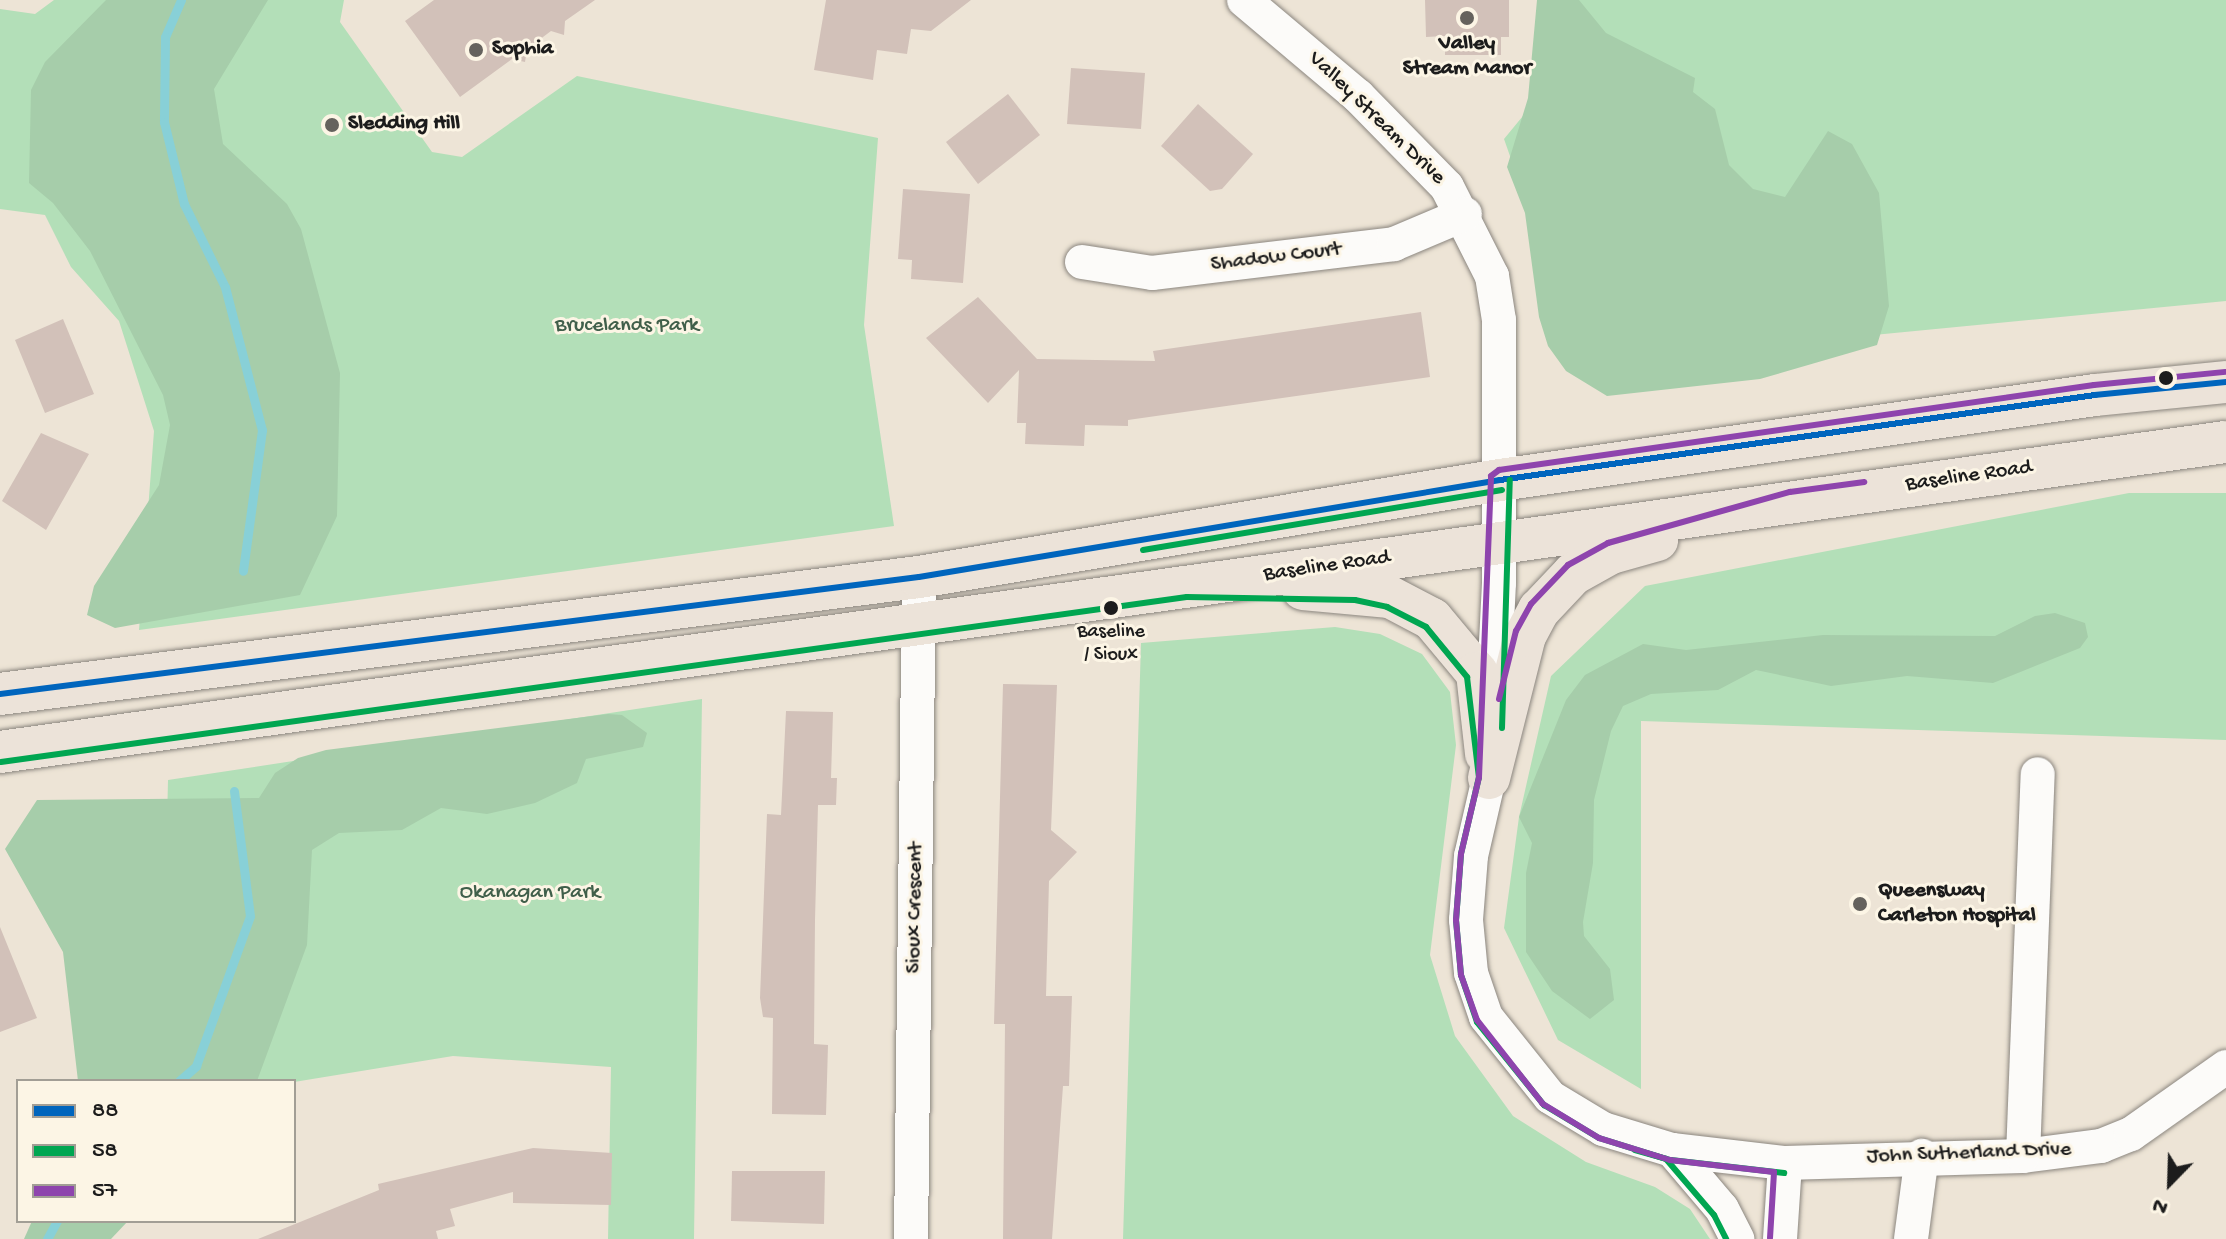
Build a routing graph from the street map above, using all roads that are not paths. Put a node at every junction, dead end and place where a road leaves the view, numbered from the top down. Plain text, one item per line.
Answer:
1 (1244, 0) edge
2 (1465, 214) junction
3 (1082, 262) dead end
4 (2226, 382) edge
5 (2226, 442) edge
6 (1500, 480) junction
7 (1793, 502) junction
8 (1500, 542) junction
9 (919, 577) junction
10 (1186, 587) junction
11 (920, 627) junction
12 (0, 694) edge
13 (0, 752) edge
14 (2038, 774) dead end
15 (1489, 778) junction
16 (2226, 1067) edge
17 (1672, 1150) junction
18 (1922, 1156) junction
19 (2023, 1156) junction
20 (1785, 1163) junction
21 (911, 1239) edge
22 (1737, 1239) edge
23 (1780, 1239) edge
24 (1911, 1239) edge

1 - 2 street, Valley Stream Drive
2 - 3 street, Shadow Court
2 - 6 street, Valley Stream Drive
4 - 6 main road
5 - 7 main road, Baseline Road
6 - 8 street, Valley Stream Drive
6 - 9 main road
7 - 8 main road, Baseline Road
7 - 15 main road
8 - 10 main road, Baseline Road
8 - 15 street, John Sutherland Drive
9 - 11 street, Sioux Crescent
9 - 12 main road
10 - 11 main road, Baseline Road
10 - 15 main road
11 - 13 main road, Baseline Road
11 - 21 street, Sioux Crescent
14 - 19 street
15 - 17 street, John Sutherland Drive
16 - 19 street, John Sutherland Drive
17 - 20 street, John Sutherland Drive
17 - 22 street
18 - 19 street, John Sutherland Drive
18 - 20 street, John Sutherland Drive
18 - 24 street
20 - 23 street

